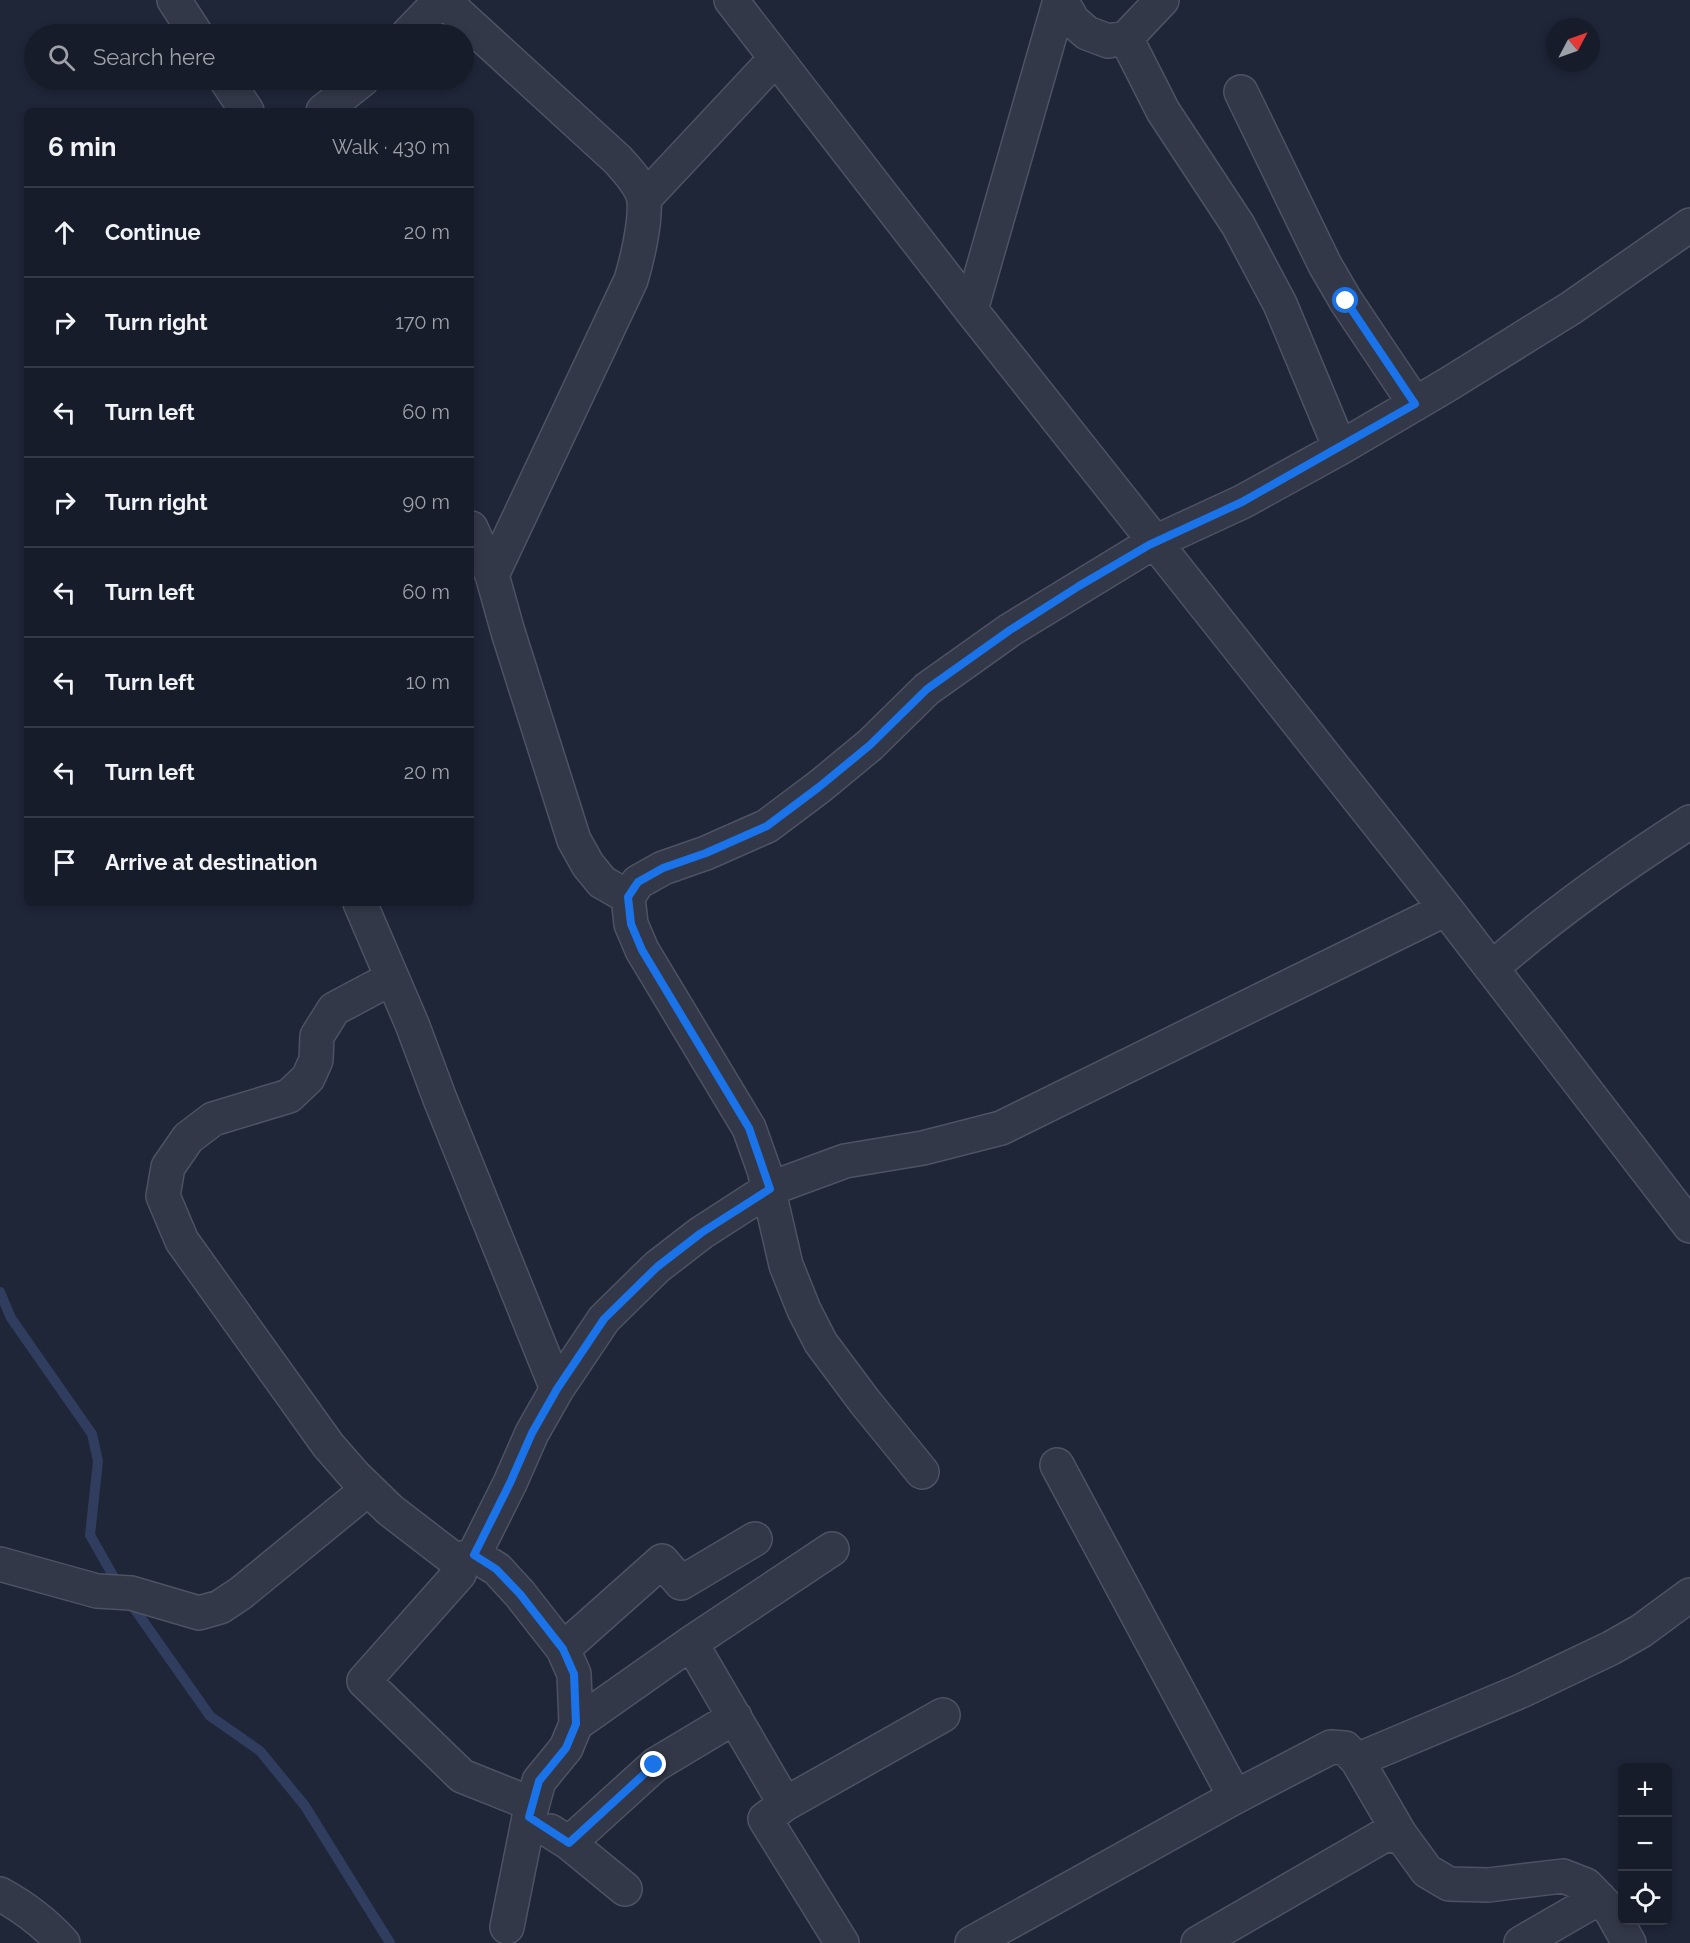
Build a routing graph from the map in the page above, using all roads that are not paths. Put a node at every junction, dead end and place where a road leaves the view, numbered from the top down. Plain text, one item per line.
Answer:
1 (174, 0) edge
2 (442, 0) edge
3 (731, 0) edge
4 (1060, 0) edge
5 (1161, 0) edge
6 (190, 24) edge
7 (418, 24) edge
8 (468, 24) edge
9 (474, 29) edge
10 (1126, 38) junction
11 (776, 58) junction
12 (233, 90) edge
13 (349, 90) edge
14 (1241, 92) dead end
15 (245, 108) edge
16 (327, 108) edge
17 (644, 199) junction
18 (1690, 225) edge
19 (970, 309) junction
20 (1415, 404) junction
21 (1340, 448) junction
22 (474, 535) edge
23 (1155, 542) junction
24 (492, 575) junction
25 (1690, 822) edge
26 (628, 897) junction
27 (361, 906) edge
28 (1446, 909) junction
29 (1491, 968) junction
30 (392, 978) junction
31 (770, 1189) junction
32 (1690, 1226) edge
33 (557, 1389) junction
34 (1057, 1465) dead end
35 (922, 1472) dead end
36 (368, 1489) junction
37 (755, 1539) dead end
38 (832, 1549) dead end
39 (465, 1558) junction
40 (0, 1564) edge
41 (1690, 1595) edge
42 (691, 1643) junction
43 (563, 1649) junction
44 (943, 1715) dead end
45 (735, 1717) junction
46 (576, 1724) junction
47 (1357, 1760) junction
48 (1235, 1797) junction
49 (785, 1804) junction
50 (530, 1810) junction
51 (1400, 1834) junction
52 (569, 1843) junction
53 (625, 1889) dead end
54 (0, 1894) edge
55 (1599, 1898) junction
56 (507, 1927) dead end
57 (63, 1943) edge
58 (842, 1943) edge
59 (972, 1943) edge
60 (1198, 1943) edge
61 (1521, 1943) edge
62 (1629, 1943) edge

1 - 6 street
2 - 7 street
2 - 8 street
3 - 11 street
4 - 10 street
4 - 19 street
5 - 10 street
9 - 17 street
10 - 21 street
11 - 17 street
11 - 19 street
12 - 15 street
13 - 16 street
14 - 20 street
17 - 24 street
18 - 20 street
19 - 23 street
20 - 21 street
21 - 23 street
22 - 24 street
23 - 26 street
23 - 28 street
24 - 26 street
25 - 29 street
26 - 31 street
27 - 30 street
28 - 29 street
28 - 31 street
29 - 32 street
30 - 33 street
30 - 36 street
31 - 33 street
31 - 35 street
33 - 39 street
34 - 48 street
36 - 39 street
36 - 40 street
37 - 43 street
38 - 42 street
39 - 43 street
39 - 50 street
41 - 47 street
42 - 45 street
42 - 46 street
43 - 46 street
44 - 49 street
45 - 49 street
45 - 52 street
46 - 50 street
47 - 48 street
47 - 51 street
48 - 59 street
49 - 58 street
50 - 52 street
50 - 56 street
51 - 55 street
51 - 60 street
52 - 53 street
54 - 57 street
55 - 61 street
55 - 62 street

